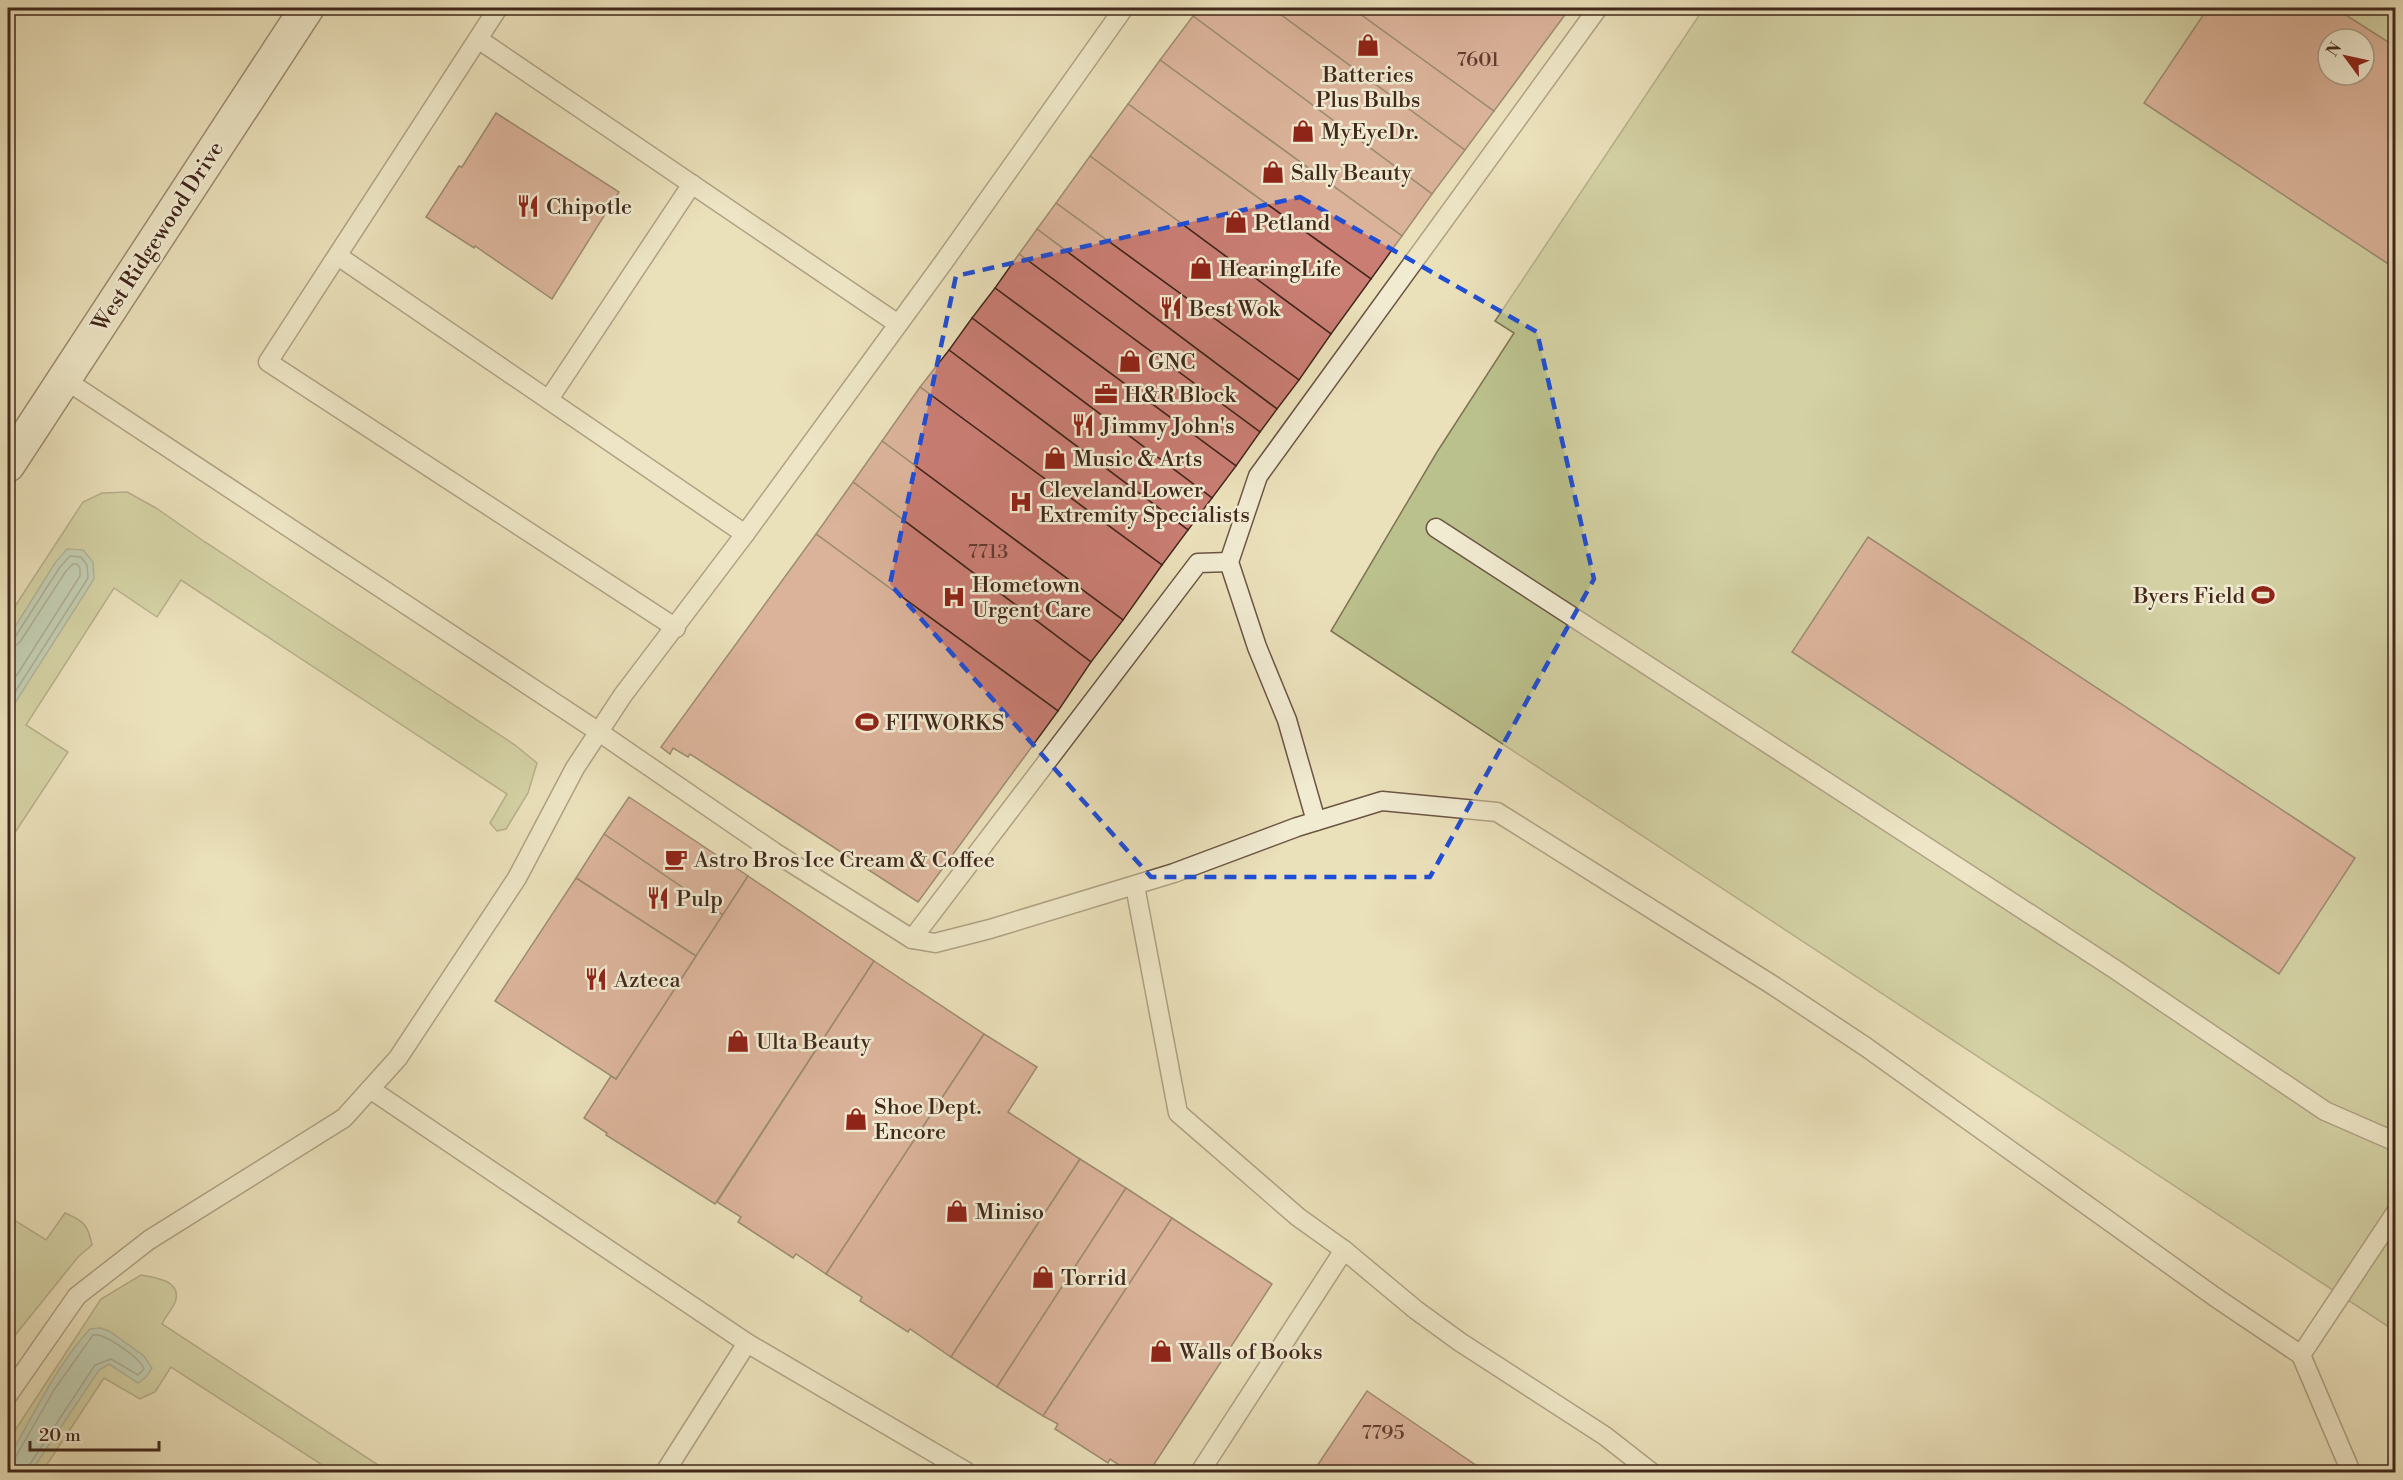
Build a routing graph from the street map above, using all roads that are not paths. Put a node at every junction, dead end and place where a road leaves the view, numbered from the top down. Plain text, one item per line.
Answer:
1 (307, 8) edge
2 (498, 8) edge
3 (1124, 8) edge
4 (1598, 8) edge
5 (478, 39) junction
6 (692, 184) junction
7 (338, 256) junction
8 (898, 324) junction
9 (64, 379) junction
10 (549, 399) junction
11 (8, 465) edge
12 (1436, 528) dead end
13 (745, 534) junction
14 (1229, 562) junction
15 (676, 627) junction
16 (599, 732) junction
17 (1317, 821) junction
18 (1135, 886) junction
19 (912, 939) junction
20 (370, 1089) junction
21 (2396, 1142) edge
22 (2396, 1212) edge
23 (1344, 1250) junction
24 (747, 1342) junction
25 (2301, 1355) junction
26 (8, 1395) edge
27 (665, 1473) edge
28 (967, 1473) edge
29 (1200, 1473) edge
30 (1652, 1473) edge
31 (2351, 1473) edge

1 - 9 main road, West Ridgewood Drive
2 - 5 lane
3 - 8 lane
4 - 14 lane
5 - 6 lane
5 - 7 lane
6 - 8 lane
6 - 10 lane
7 - 10 lane
7 - 15 lane
8 - 13 lane
9 - 11 main road, West Ridgewood Drive
9 - 16 lane
10 - 13 lane
12 - 21 lane
13 - 15 lane
14 - 17 lane
14 - 19 lane
15 - 16 lane
16 - 19 lane
16 - 20 lane
17 - 18 lane
17 - 25 lane
18 - 19 lane
18 - 23 lane
20 - 24 lane
20 - 26 lane
22 - 25 lane
23 - 29 lane
23 - 30 lane
24 - 27 lane
24 - 28 lane
25 - 31 lane

